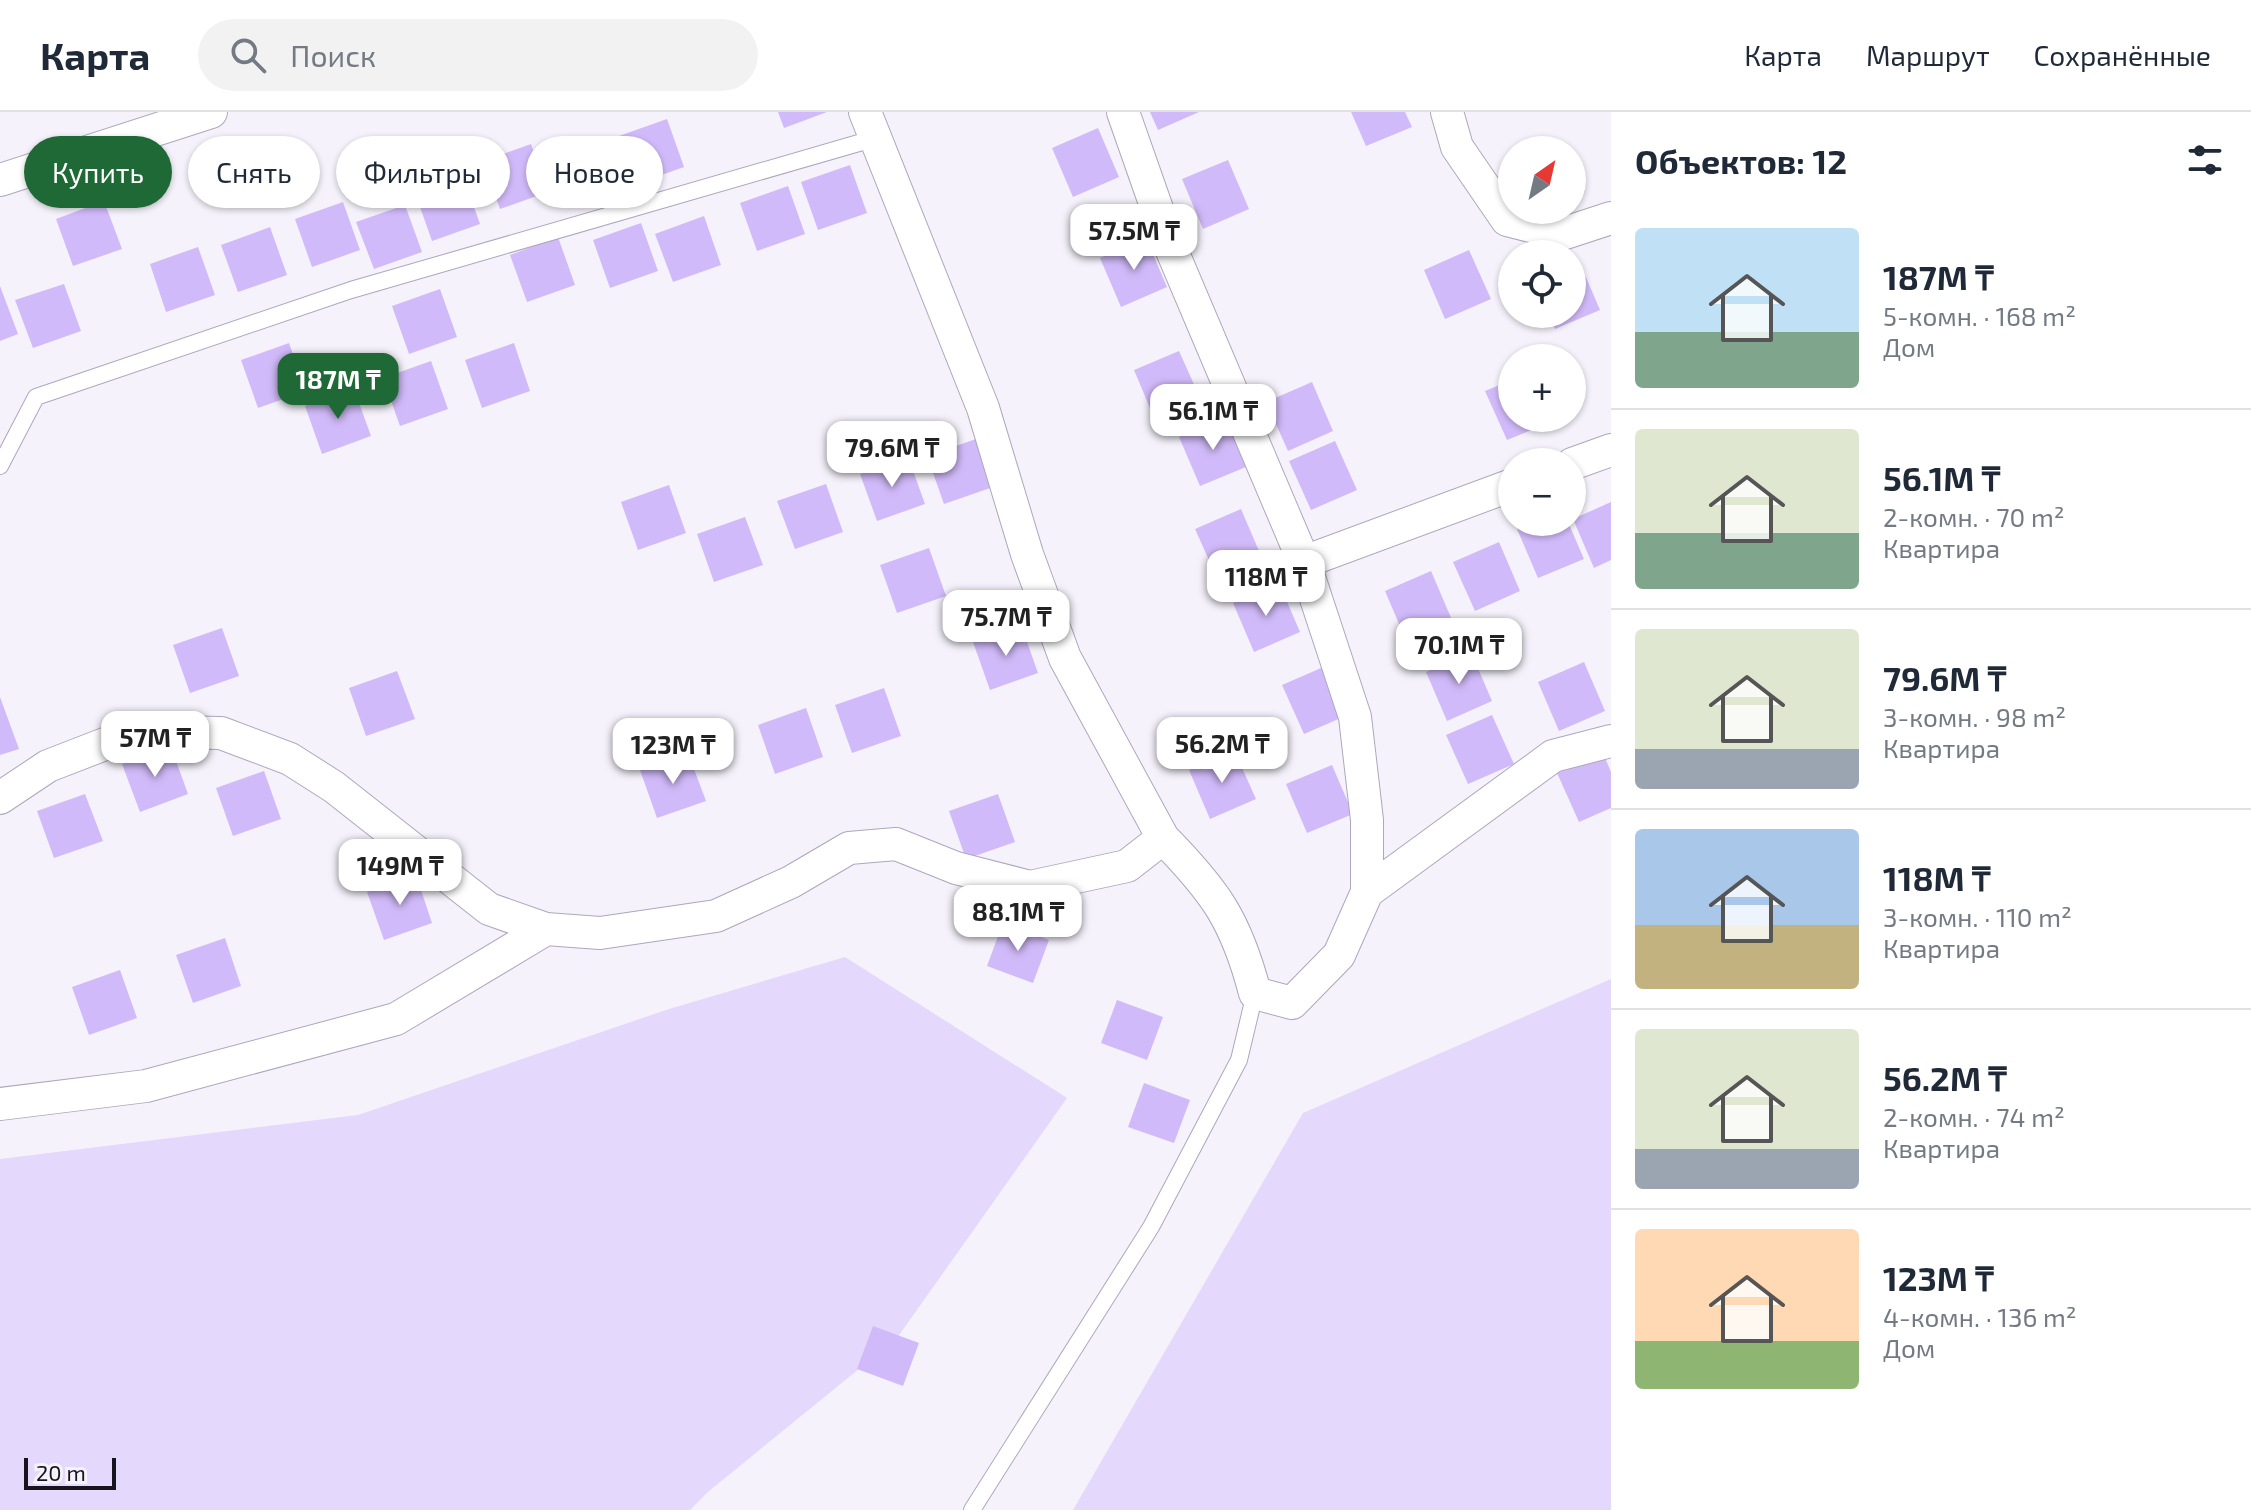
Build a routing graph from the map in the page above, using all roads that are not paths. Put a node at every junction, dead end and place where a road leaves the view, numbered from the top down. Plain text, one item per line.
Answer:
1 (211, 112) edge
2 (1123, 112) edge
3 (1447, 112) edge
4 (870, 125) edge
5 (0, 180) edge
6 (1611, 218) edge
7 (1611, 450) edge
8 (1586, 459) edge
9 (0, 466) edge
10 (1498, 490) edge
11 (1304, 562) junction
12 (1611, 741) edge
13 (0, 798) edge
14 (1163, 838) junction
15 (1367, 892) junction
16 (546, 929) junction
17 (1255, 993) junction
18 (0, 1104) edge
19 (972, 1510) edge

1 - 5 street
2 - 11 street
3 - 6 street
4 - 9 lane
4 - 14 street
7 - 8 street
10 - 11 street
11 - 15 street
12 - 15 street
13 - 16 street
14 - 16 street
14 - 17 street
15 - 17 street
16 - 18 street
17 - 19 lane

